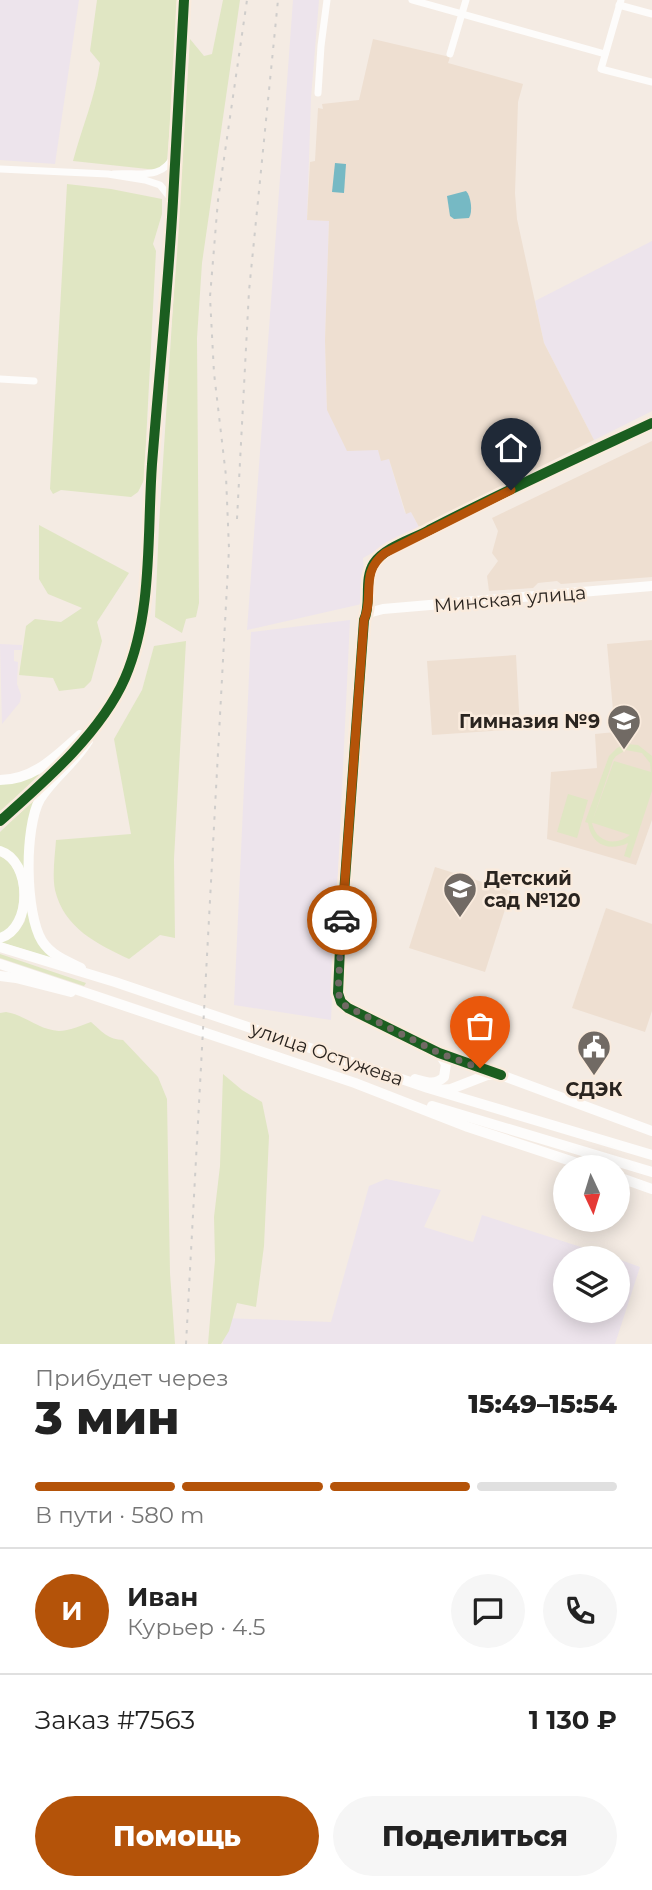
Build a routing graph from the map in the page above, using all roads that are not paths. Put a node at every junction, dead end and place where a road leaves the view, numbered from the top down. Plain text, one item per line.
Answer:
1 (184, 0) edge
2 (327, 0) edge
3 (412, 0) edge
4 (466, 0) edge
5 (620, 3) edge
6 (462, 13) junction
7 (652, 15) edge
8 (450, 54) dead end
9 (605, 54) junction
10 (652, 82) edge
11 (318, 93) dead end
12 (175, 151) junction
13 (0, 169) edge
14 (108, 174) junction
15 (173, 202) junction
16 (0, 379) edge
17 (34, 381) dead end
18 (652, 423) edge
19 (652, 586) edge
20 (368, 613) junction
21 (106, 711) junction
22 (0, 780) edge
23 (0, 821) edge
24 (0, 851) edge
25 (0, 938) edge
26 (0, 947) edge
27 (0, 964) edge
28 (0, 976) edge
29 (115, 982) junction
30 (113, 1003) junction
31 (439, 1053) junction
32 (360, 1065) junction
33 (501, 1075) junction
34 (355, 1083) junction
35 (428, 1088) junction
36 (652, 1131) edge
37 (652, 1154) edge
38 (553, 1155) edge
39 (652, 1172) edge
40 (630, 1181) edge
41 (652, 1189) edge

1 - 12 street
2 - 11 street
3 - 6 street
4 - 6 street
5 - 7 street
5 - 9 street
6 - 8 street
6 - 9 street
9 - 10 street
12 - 14 street
12 - 15 street
13 - 14 street
14 - 15 street
15 - 21 street
16 - 17 street
18 - 20 street
19 - 20 street, Минская улица
20 - 31 street
21 - 22 street
21 - 23 street
21 - 29 street
24 - 25 street
26 - 29 main road, улица Остужева
27 - 30 main road, улица Остужева
28 - 30 street
29 - 32 main road, улица Остужева
30 - 34 main road, улица Остужева
31 - 32 street
31 - 33 street
32 - 35 main road, улица Остужева
33 - 35 street, улица Остужева
33 - 36 street
34 - 38 main road, улица Остужева
34 - 39 main road
35 - 37 main road
40 - 41 main road

